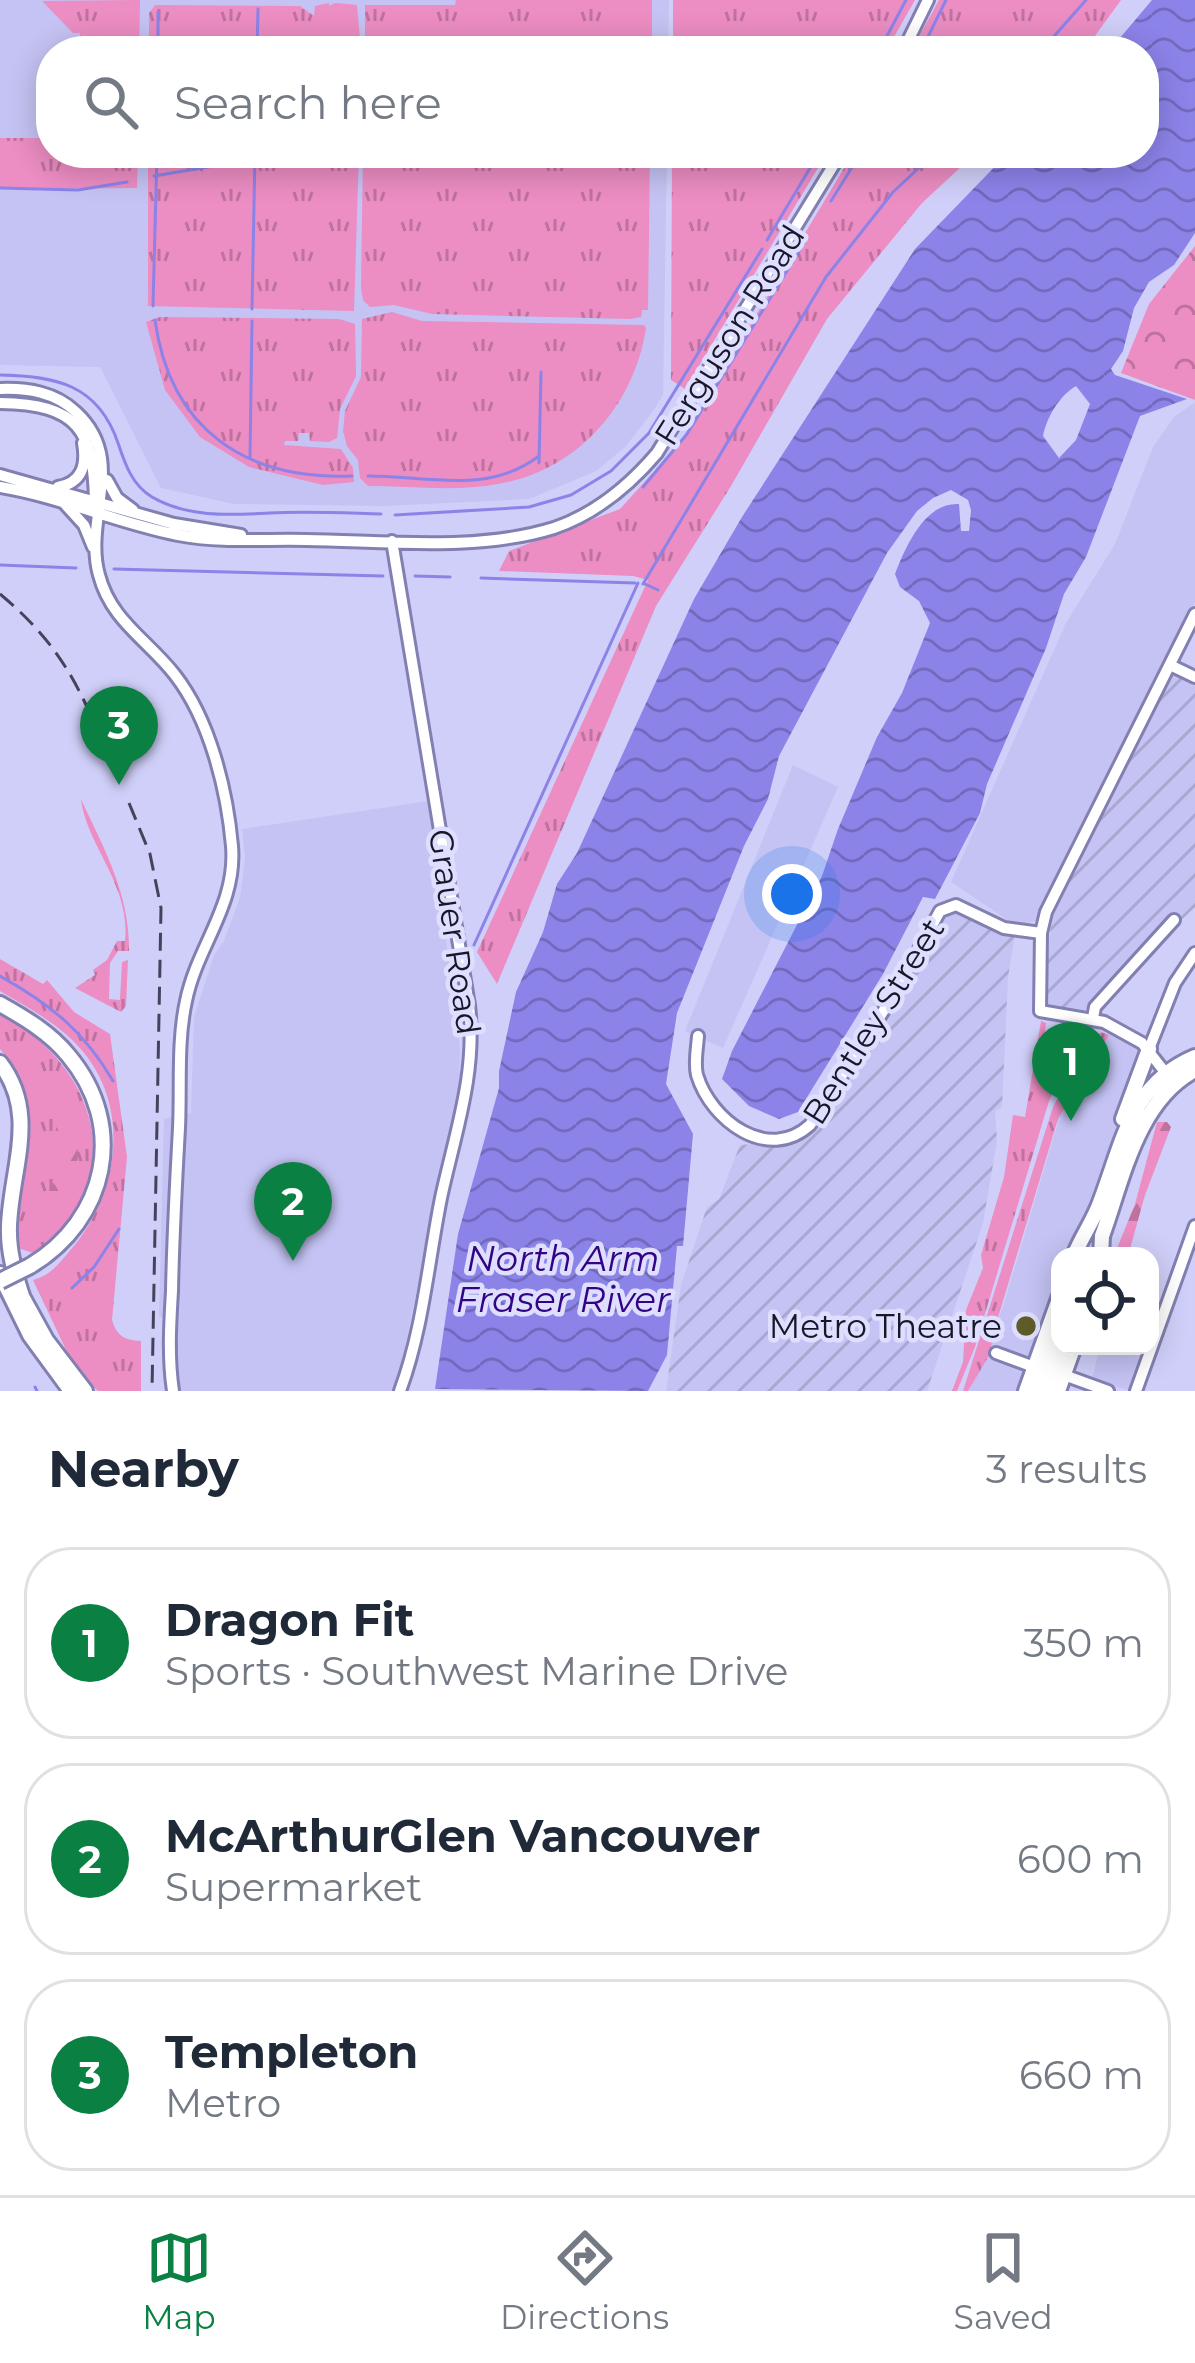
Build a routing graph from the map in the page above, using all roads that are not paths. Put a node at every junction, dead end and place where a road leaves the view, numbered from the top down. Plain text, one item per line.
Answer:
1 (928, 0) edge
2 (910, 36) edge
3 (832, 168) edge
4 (0, 389) edge
5 (0, 403) edge
6 (68, 420) junction
7 (104, 472) junction
8 (0, 475) edge
9 (0, 487) edge
10 (47, 487) junction
11 (62, 501) junction
12 (98, 505) junction
13 (153, 518) junction
14 (293, 539) junction
15 (392, 541) junction
16 (96, 562) junction
17 (1195, 614) edge
18 (1170, 665) junction
19 (1195, 677) edge
20 (1174, 920) dead end
21 (1041, 933) junction
22 (1195, 953) edge
23 (0, 1004) edge
24 (1093, 1018) junction
25 (698, 1036) dead end
26 (1149, 1048) junction
27 (1195, 1057) edge
28 (0, 1063) edge
29 (1195, 1070) edge
30 (1169, 1078) junction
31 (1124, 1136) junction
32 (1195, 1226) edge
33 (1096, 1234) junction
34 (1083, 1247) edge
35 (1089, 1247) edge
36 (1097, 1247) edge
37 (0, 1250) edge
38 (1178, 1277) junction
39 (0, 1278) edge
40 (1195, 1278) edge
41 (16, 1298) junction
42 (1051, 1321) edge
43 (1051, 1350) edge
44 (996, 1353) dead end
45 (1060, 1355) edge
46 (1071, 1355) edge
47 (1034, 1367) junction
48 (1064, 1375) junction
49 (71, 1391) edge
50 (85, 1391) edge
51 (173, 1391) edge
52 (400, 1391) edge
53 (1026, 1391) edge
54 (1036, 1391) edge
55 (1046, 1391) edge
56 (1058, 1391) edge
57 (1108, 1391) edge
58 (1136, 1391) edge

1 - 2 street
3 - 15 street, Ferguson Road
4 - 7 street
5 - 6 street
6 - 10 street
6 - 12 street
7 - 12 street
7 - 13 street
8 - 10 street
9 - 11 street
10 - 12 street
11 - 12 street
11 - 16 street
12 - 13 street
12 - 14 street
12 - 16 street
13 - 14 street
14 - 15 street, Ferguson Road
15 - 52 street, Grauer Road
16 - 51 street
17 - 18 street
18 - 19 street
18 - 21 street
20 - 24 street
21 - 24 street
21 - 25 street, Bentley Street
22 - 26 street
23 - 39 main road, bridge
24 - 26 street
26 - 30 street
26 - 31 main road
27 - 30 main road
28 - 41 main road
29 - 30 main road
30 - 31 main road
30 - 33 main road
31 - 33 main road
32 - 38 street
33 - 34 main road
33 - 35 main road
33 - 36 main road
37 - 41 main road
38 - 40 street
38 - 58 street
39 - 41 main road
41 - 49 main road
41 - 50 main road
42 - 47 main road
43 - 54 main road
44 - 47 street
45 - 55 main road
46 - 48 main road
47 - 53 main road
48 - 56 main road
48 - 57 street

